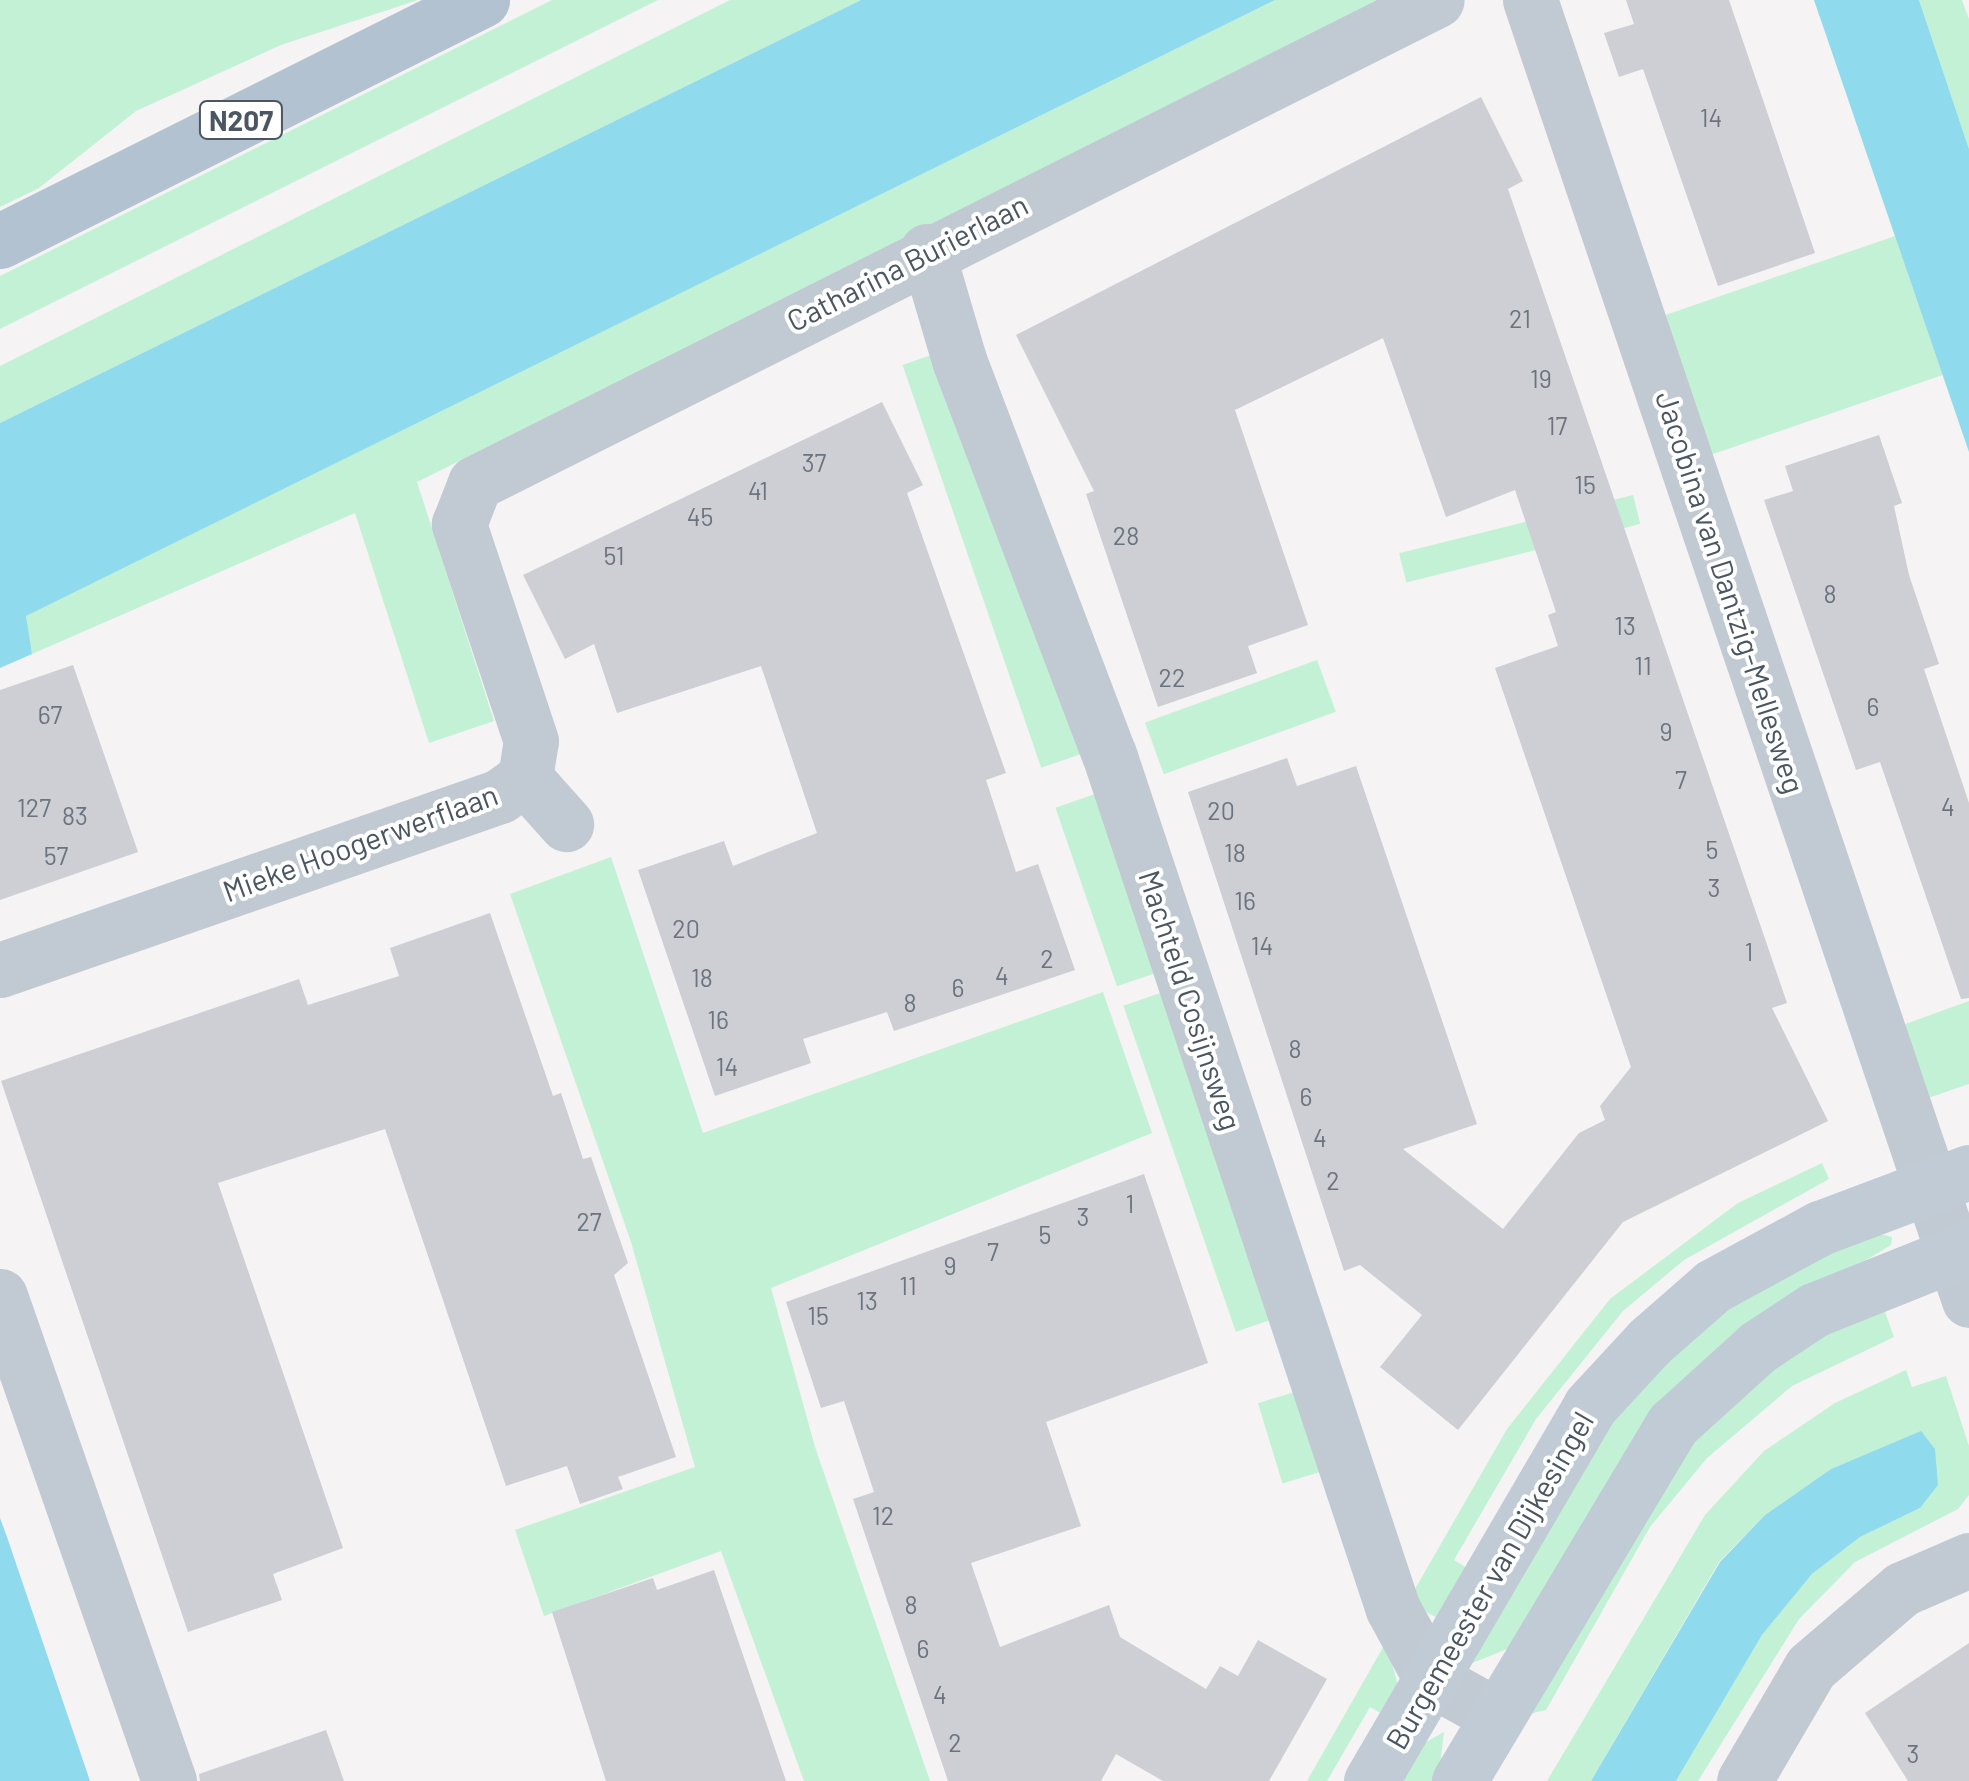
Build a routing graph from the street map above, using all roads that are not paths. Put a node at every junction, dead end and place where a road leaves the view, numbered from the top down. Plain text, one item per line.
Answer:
1 (482, 0) edge
2 (1437, 0) edge
3 (1530, 0) edge
4 (0, 241) edge
5 (927, 250) junction
6 (479, 582) joint
7 (525, 778) junction
8 (566, 824) dead end
9 (0, 970) edge
10 (1949, 1179) edge
11 (1964, 1267) edge
12 (0, 1296) edge
13 (1969, 1560) edge
14 (1431, 1678) junction
15 (1496, 1715) junction
16 (169, 1781) edge
17 (1372, 1781) edge
18 (1459, 1781) edge
19 (1744, 1781) edge

1 - 4 main road, N207
2 - 5 street, Catharina Burierlaan
3 - 10 street, Jacobina van Dantzig-Mellesweg
5 - 6 street, Catharina Burierlaan
5 - 14 street, Machteld Cosijnsweg
6 - 7 street, Mieke Hoogerwerflaan
7 - 8 street
7 - 9 street, Mieke Hoogerwerflaan
10 - 11 street, Jacobina van Dantzig-Mellesweg
10 - 14 street, Burgemeester van Dijkesingel
11 - 15 street
12 - 16 street
13 - 19 street
14 - 15 street
14 - 17 street, Burgemeester van Dijkesingel
15 - 18 street

